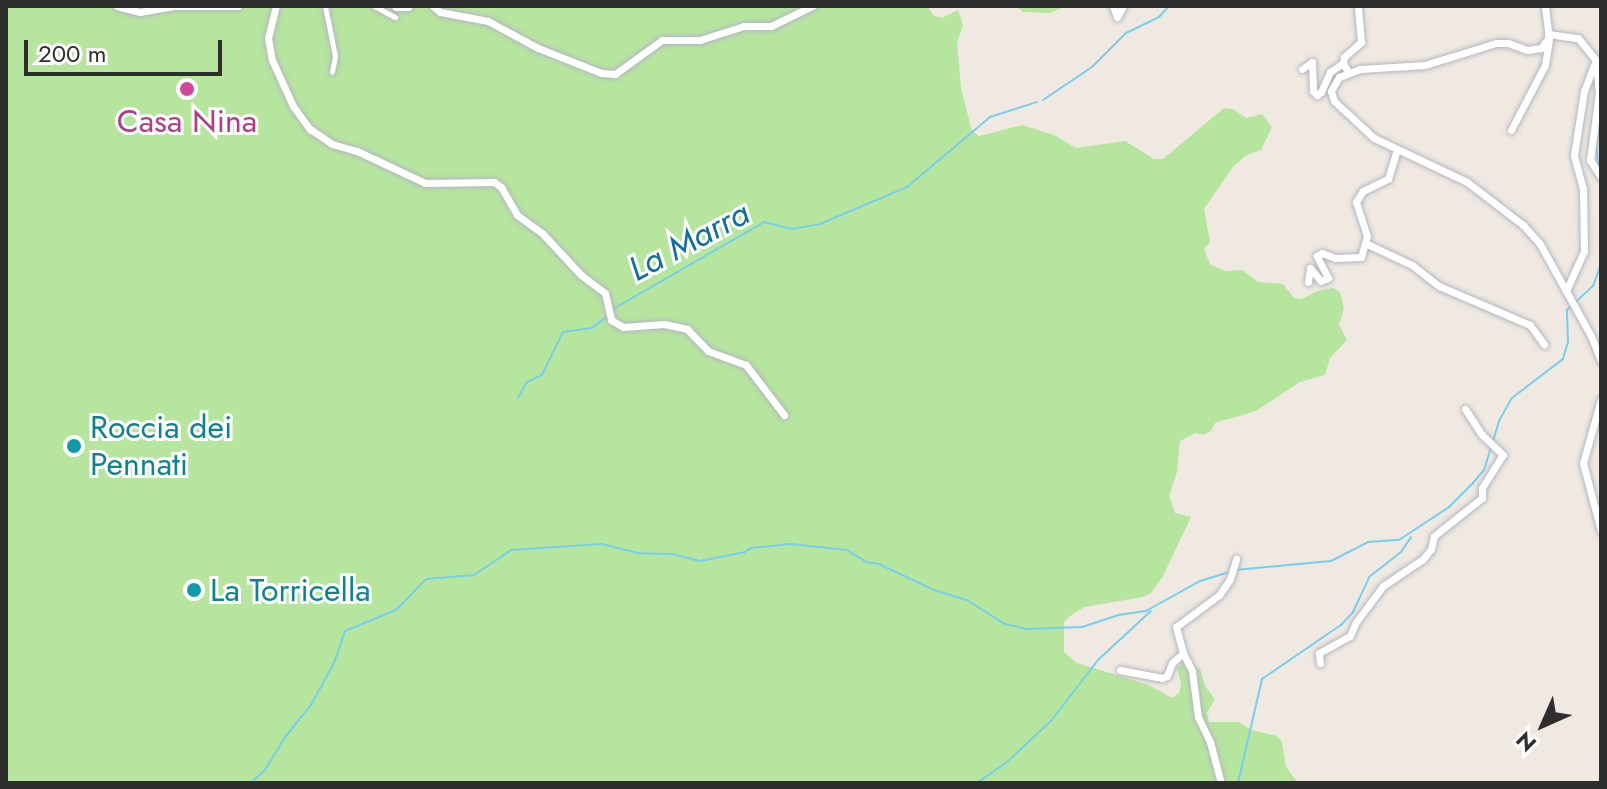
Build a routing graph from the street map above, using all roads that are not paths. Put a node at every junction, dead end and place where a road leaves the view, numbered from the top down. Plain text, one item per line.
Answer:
1 (118, 6) edge
2 (238, 6) edge
3 (276, 6) edge
4 (325, 6) edge
5 (374, 6) edge
6 (396, 6) edge
7 (408, 6) edge
8 (433, 6) edge
9 (812, 6) edge
10 (1113, 6) edge
11 (1123, 6) edge
12 (1358, 6) edge
13 (1545, 6) edge
14 (395, 17) dead end
15 (1549, 35) junction
16 (1596, 60) junction
17 (1343, 63) junction
18 (1302, 69) dead end
19 (332, 72) dead end
20 (1348, 72) junction
21 (1600, 92) edge
22 (1511, 130) dead end
23 (1397, 150) junction
24 (1599, 175) edge
25 (1365, 243) junction
26 (1308, 282) dead end
27 (1566, 291) junction
28 (1544, 344) dead end
29 (1601, 361) edge
30 (1601, 399) edge
31 (1465, 409) dead end
32 (784, 415) dead end
33 (1601, 531) edge
34 (1233, 566) dead end
35 (1183, 653) junction
36 (1320, 663) dead end
37 (1120, 670) dead end
38 (1221, 783) edge

1 - 2 street
3 - 32 street
4 - 19 street
5 - 14 street
6 - 7 street
8 - 9 street
10 - 11 street
12 - 17 street
13 - 15 street
15 - 16 street
15 - 20 street
15 - 22 street
16 - 21 street
16 - 27 street
17 - 18 street
17 - 20 street
20 - 23 street
21 - 24 street
23 - 25 street
23 - 27 street
25 - 26 street
25 - 28 street
27 - 29 street
30 - 33 street
31 - 36 street
34 - 35 street
35 - 37 street
35 - 38 street

